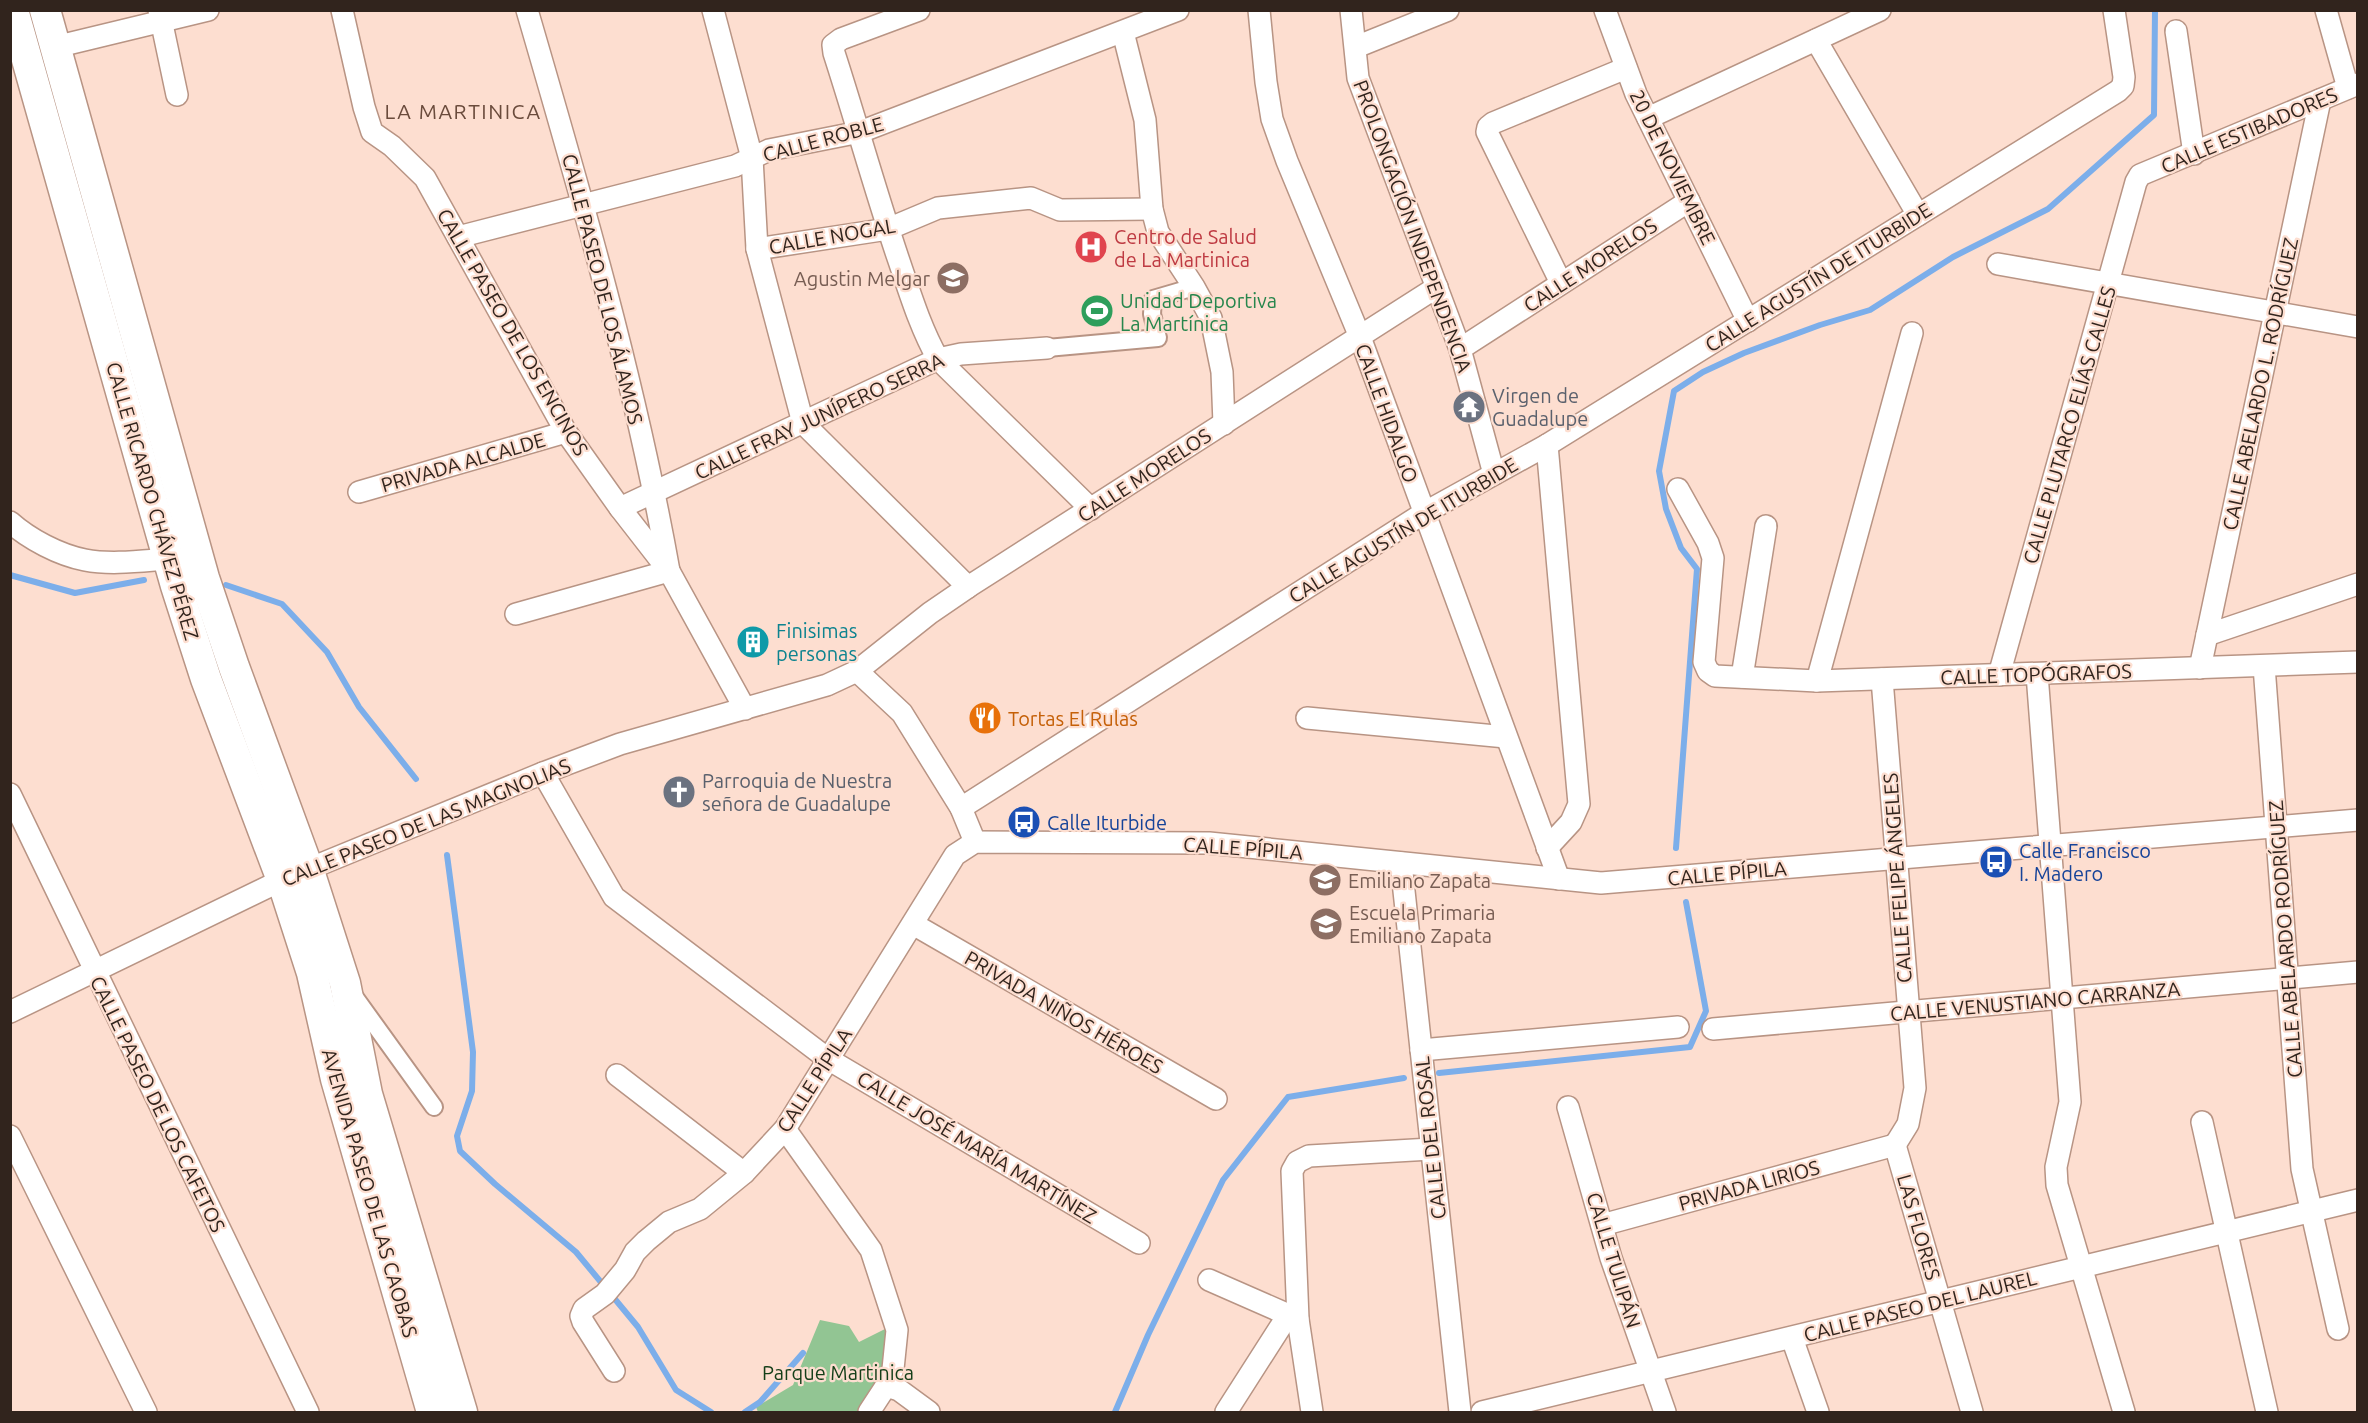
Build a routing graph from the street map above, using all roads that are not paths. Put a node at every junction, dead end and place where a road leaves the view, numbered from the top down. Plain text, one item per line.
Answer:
1 (45, 10) edge
2 (208, 10) edge
3 (342, 10) edge
4 (526, 10) edge
5 (713, 10) edge
6 (919, 10) edge
7 (1178, 10) edge
8 (1259, 10) edge
9 (1351, 10) edge
10 (1448, 10) edge
11 (1605, 10) edge
12 (1880, 10) edge
13 (2114, 10) edge
14 (2326, 10) edge
15 (160, 16) edge
16 (13, 19) edge
17 (2176, 31) dead end
18 (1123, 32) junction
19 (1816, 40) junction
20 (1356, 46) junction
21 (55, 47) junction
22 (1626, 68) junction
23 (2353, 86) edge
24 (177, 95) dead end
25 (2320, 100) junction
26 (1648, 118) junction
27 (860, 132) junction
28 (2194, 154) junction
29 (752, 159) junction
30 (2140, 175) joint
31 (1689, 201) junction
32 (584, 205) junction
33 (1152, 209) junction
34 (1918, 215) junction
35 (888, 229) junction
36 (458, 237) junction
37 (757, 249) junction
38 (1998, 264) dead end
39 (1561, 284) junction
40 (2109, 284) junction
41 (1194, 287) junction
42 (1437, 287) junction
43 (2275, 313) junction
44 (1748, 321) junction
45 (2358, 327) edge
46 (1912, 333) dead end
47 (1360, 336) junction
48 (1047, 348) joint
49 (1460, 349) junction
50 (938, 359) junction
51 (803, 423) junction
52 (1224, 424) junction
53 (566, 432) junction
54 (1547, 445) junction
55 (1494, 474) junction
56 (1678, 489) dead end
57 (359, 492) dead end
58 (655, 492) junction
59 (620, 508) junction
60 (1091, 509) junction
61 (1424, 513) junction
62 (10, 522) edge
63 (1766, 526) dead end
64 (669, 571) junction
65 (183, 574) junction
66 (2358, 584) edge
67 (968, 587) junction
68 (516, 614) dead end
69 (2207, 635) junction
70 (2358, 662) edge
71 (2264, 666) junction
72 (2200, 668) junction
73 (857, 671) junction
74 (2037, 674) junction
75 (1999, 675) junction
76 (1742, 677) junction
77 (1882, 679) junction
78 (1817, 681) junction
79 (745, 709) junction
80 (1307, 718) dead end
81 (1506, 737) junction
82 (543, 773) junction
83 (10, 794) edge
84 (961, 808) junction
85 (2358, 820) edge
86 (2276, 827) junction
87 (975, 842) junction
88 (2049, 846) junction
89 (1547, 848) junction
90 (1896, 858) junction
91 (1401, 863) junction
92 (295, 876) junction
93 (1559, 879) junction
94 (913, 924) junction
95 (94, 971) junction
96 (2358, 972) edge
97 (312, 973) joint
98 (2288, 978) junction
99 (345, 982) junction
100 (2060, 998) junction
101 (10, 1012) edge
102 (1908, 1012) junction
103 (1678, 1027) dead end
104 (1713, 1029) dead end
105 (1421, 1050) junction
106 (828, 1059) junction
107 (616, 1075) dead end
108 (1216, 1099) dead end
109 (434, 1107) dead end
110 (1568, 1107) dead end
111 (2202, 1122) dead end
112 (785, 1129) junction
113 (10, 1137) edge
114 (1895, 1145) junction
115 (1431, 1149) junction
116 (744, 1173) junction
117 (2358, 1200) edge
118 (2312, 1212) junction
119 (1602, 1225) junction
120 (2227, 1233) junction
121 (1139, 1243) dead end
122 (2079, 1266) junction
123 (1209, 1280) dead end
124 (1940, 1303) junction
125 (1293, 1317) junction
126 (2338, 1329) dead end
127 (1792, 1338) junction
128 (614, 1371) dead end
129 (1650, 1372) junction
130 (892, 1382) junction
131 (146, 1413) edge
132 (308, 1413) edge
133 (432, 1413) edge
134 (462, 1413) edge
135 (869, 1413) edge
136 (887, 1413) edge
137 (929, 1413) edge
138 (1226, 1413) edge
139 (1312, 1413) edge
140 (1460, 1413) edge
141 (1482, 1413) edge
142 (1665, 1413) edge
143 (1818, 1413) edge
144 (1972, 1413) edge
145 (2124, 1413) edge
146 (2267, 1413) edge

1 - 21 main road, CALLE RICARDO CHÁVEZ PÉREZ
2 - 15 street
3 - 36 street, CALLE PASEO DE LOS ENCINOS
4 - 32 street, CALLE PASEO DE LOS ÁLAMOS
5 - 29 street
6 - 27 street
7 - 18 street, CALLE ROBLE
8 - 47 street, CALLE HIDALGO
9 - 20 street, PROLONGACIÓN INDEPENDENCIA
10 - 20 street
11 - 22 street, 20 DE NOVIEMBRE
12 - 19 street
13 - 34 street, CALLE AGUSTÍN DE ITURBIDE
14 - 23 street
15 - 21 street
15 - 24 street
16 - 65 main road, CALLE RICARDO CHÁVEZ PÉREZ
17 - 28 street
18 - 27 street, CALLE ROBLE
18 - 33 street
19 - 26 street
19 - 34 street
20 - 42 street, PROLONGACIÓN INDEPENDENCIA
21 - 65 main road, CALLE RICARDO CHÁVEZ PÉREZ
22 - 26 street, 20 DE NOVIEMBRE
22 - 39 street
23 - 25 street, CALLE ESTIBADORES
25 - 28 street, CALLE ESTIBADORES
25 - 43 street, CALLE ABELARDO L. RODRÍGUEZ
26 - 31 street, 20 DE NOVIEMBRE
27 - 29 street, CALLE ROBLE
27 - 35 street
28 - 30 street, CALLE ESTIBADORES
29 - 32 street, CALLE ROBLE
29 - 37 street
30 - 40 street, CALLE PLUTARCO ELÍAS CALLES
31 - 39 street, CALLE MORELOS
31 - 44 street, 20 DE NOVIEMBRE
32 - 36 street, CALLE ROBLE
32 - 58 street, CALLE PASEO DE LOS ÁLAMOS
33 - 35 street, CALLE NOGAL
33 - 41 street
34 - 44 street, CALLE AGUSTÍN DE ITURBIDE
35 - 37 street, CALLE NOGAL
35 - 50 street
36 - 53 street, CALLE PASEO DE LOS ENCINOS
37 - 51 street
38 - 40 street
39 - 49 street, CALLE MORELOS
40 - 43 street
40 - 75 street, CALLE PLUTARCO ELÍAS CALLES
41 - 48 street, CALLE FRAY JUNÍPERO SERRA
41 - 52 street
42 - 47 street, CALLE MORELOS
42 - 49 street, PROLONGACIÓN INDEPENDENCIA
43 - 45 street
43 - 69 street, CALLE ABELARDO L. RODRÍGUEZ
44 - 54 street, CALLE AGUSTÍN DE ITURBIDE
46 - 78 street
47 - 52 street, CALLE MORELOS
47 - 61 street, CALLE HIDALGO
48 - 50 street, CALLE FRAY JUNÍPERO SERRA
49 - 55 street, PROLONGACIÓN INDEPENDENCIA
50 - 51 street, CALLE FRAY JUNÍPERO SERRA
50 - 60 street
51 - 58 street, CALLE FRAY JUNÍPERO SERRA
51 - 67 street
52 - 60 street, CALLE MORELOS
53 - 57 street, PRIVADA ALCALDE
53 - 59 street, CALLE PASEO DE LOS ENCINOS
54 - 55 street, CALLE AGUSTÍN DE ITURBIDE
54 - 89 street
55 - 61 street, CALLE AGUSTÍN DE ITURBIDE
56 - 76 street, CALLE TOPÓGRAFOS
58 - 59 street, CALLE FRAY JUNÍPERO SERRA
58 - 64 street, CALLE PASEO DE LOS ÁLAMOS
59 - 64 street, CALLE PASEO DE LOS ENCINOS
60 - 67 street, CALLE MORELOS
61 - 81 street, CALLE HIDALGO
61 - 84 street, CALLE AGUSTÍN DE ITURBIDE
62 - 65 street
63 - 76 street
64 - 68 street
64 - 79 street, CALLE PASEO DE LOS ENCINOS
65 - 92 main road, CALLE RICARDO CHÁVEZ PÉREZ
66 - 69 street
67 - 73 street, CALLE MORELOS
69 - 72 street, CALLE ABELARDO L. RODRÍGUEZ
70 - 71 street, CALLE TOPÓGRAFOS
71 - 72 street, CALLE TOPÓGRAFOS
71 - 86 street, CALLE ABELARDO RODRÍGUEZ
72 - 74 street, CALLE TOPÓGRAFOS
73 - 79 street, CALLE PASEO DE LAS MAGNOLIAS
73 - 84 street
74 - 75 street, CALLE TOPÓGRAFOS
74 - 88 street
75 - 77 street, CALLE TOPÓGRAFOS
76 - 78 street, CALLE TOPÓGRAFOS
77 - 78 street, CALLE TOPÓGRAFOS
77 - 90 street, CALLE FELIPE ÁNGELES
79 - 82 street, CALLE PASEO DE LAS MAGNOLIAS
80 - 81 street
81 - 89 street, CALLE HIDALGO
82 - 92 street, CALLE PASEO DE LAS MAGNOLIAS
82 - 106 street, CALLE JOSÉ MARÍA MARTÍNEZ
83 - 95 street, CALLE PASEO DE LOS CAFETOS
84 - 87 street
85 - 86 street
86 - 88 street
86 - 98 street, CALLE ABELARDO RODRÍGUEZ
87 - 91 street, CALLE PÍPILA
87 - 94 street, CALLE PÍPILA
88 - 90 street, CALLE PÍPILA
88 - 100 street
89 - 93 street, CALLE HIDALGO
90 - 93 street, CALLE PÍPILA
90 - 102 street, CALLE FELIPE ÁNGELES
91 - 93 street, CALLE PÍPILA
91 - 105 street, CALLE DEL ROSAL
92 - 95 street, CALLE PASEO DE LAS MAGNOLIAS
92 - 97 main road, CALLE RICARDO CHÁVEZ PÉREZ
92 - 99 main road, CALLE RICARDO CHÁVEZ PÉREZ
94 - 106 street, CALLE PÍPILA
94 - 108 street, PRIVADA NIÑOS HÉROES
95 - 101 street, CALLE PASEO DE LAS MAGNOLIAS
95 - 132 street, CALLE PASEO DE LOS CAFETOS
96 - 98 street, CALLE VENUSTIANO CARRANZA
97 - 133 main road, AVENIDA PASEO DE LAS CAOBAS
98 - 100 street, CALLE VENUSTIANO CARRANZA
98 - 118 street, CALLE ABELARDO RODRÍGUEZ
99 - 109 street
99 - 134 main road, AVENIDA PASEO DE LAS CAOBAS
100 - 102 street, CALLE VENUSTIANO CARRANZA
100 - 122 street
102 - 104 street, CALLE VENUSTIANO CARRANZA
102 - 114 street, CALLE FELIPE ÁNGELES
103 - 105 street
105 - 115 street, CALLE DEL ROSAL
106 - 112 street, CALLE PÍPILA
106 - 121 street, CALLE JOSÉ MARÍA MARTÍNEZ
107 - 116 street
110 - 119 street, CALLE TULIPÁN
111 - 120 street
112 - 116 street, CALLE PÍPILA
112 - 130 street
113 - 131 street
114 - 119 street, PRIVADA LIRIOS
114 - 124 street, LAS FLORES
115 - 125 street
115 - 140 street, CALLE DEL ROSAL
116 - 128 street, CALLE PÍPILA
117 - 118 street, CALLE PASEO DEL LAUREL
118 - 120 street, CALLE PASEO DEL LAUREL
118 - 126 street, CALLE ABELARDO RODRÍGUEZ
119 - 129 street, CALLE TULIPÁN
120 - 122 street, CALLE PASEO DEL LAUREL
120 - 146 street
122 - 124 street, CALLE PASEO DEL LAUREL
122 - 145 street
123 - 125 street
124 - 127 street, CALLE PASEO DEL LAUREL
124 - 144 street, LAS FLORES
125 - 138 street
125 - 139 street
127 - 129 street, CALLE PASEO DEL LAUREL
127 - 143 street
129 - 141 street, CALLE PASEO DEL LAUREL
129 - 142 street, CALLE TULIPÁN
130 - 135 street
130 - 136 street
130 - 137 street

